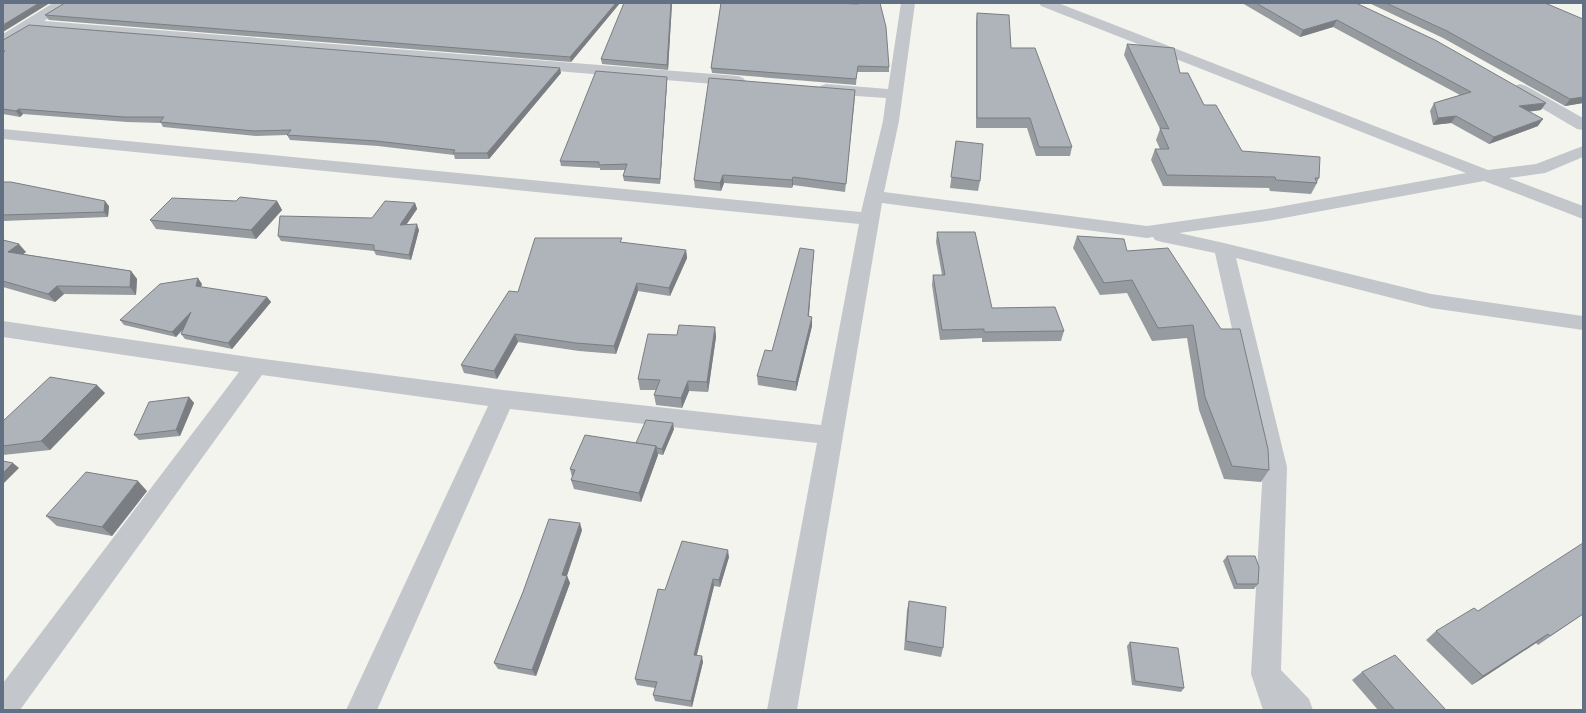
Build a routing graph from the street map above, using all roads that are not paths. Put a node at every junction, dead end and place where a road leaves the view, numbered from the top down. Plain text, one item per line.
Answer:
1 (63, 3) edge
2 (908, 3) edge
3 (1046, 3) edge
4 (30, 24) junction
5 (3, 40) edge
6 (751, 82) edge
7 (1508, 82) edge
8 (815, 88) edge
9 (894, 94) junction
10 (1583, 125) edge
11 (3, 134) edge
12 (1583, 151) edge
13 (1487, 175) junction
14 (874, 196) junction
15 (1583, 213) edge
16 (869, 219) junction
17 (1147, 232) junction
18 (1224, 249) junction
19 (1583, 323) edge
20 (3, 329) edge
21 (256, 366) junction
22 (503, 399) junction
23 (829, 435) junction
24 (1266, 674) junction
25 (3, 708) edge
26 (361, 710) edge
27 (782, 710) edge
28 (1278, 710) edge
29 (1298, 710) edge

1 - 4 street
2 - 9 street
3 - 13 street
4 - 5 street
4 - 6 street
7 - 10 street
8 - 9 street
9 - 14 street
11 - 16 street
12 - 13 street
13 - 15 street
13 - 17 street
14 - 16 street
14 - 17 street
16 - 23 street
17 - 18 street
18 - 19 street
18 - 24 street
20 - 21 street
21 - 22 street
21 - 25 street
22 - 23 street
22 - 26 street
23 - 27 street
24 - 28 street
24 - 29 street

